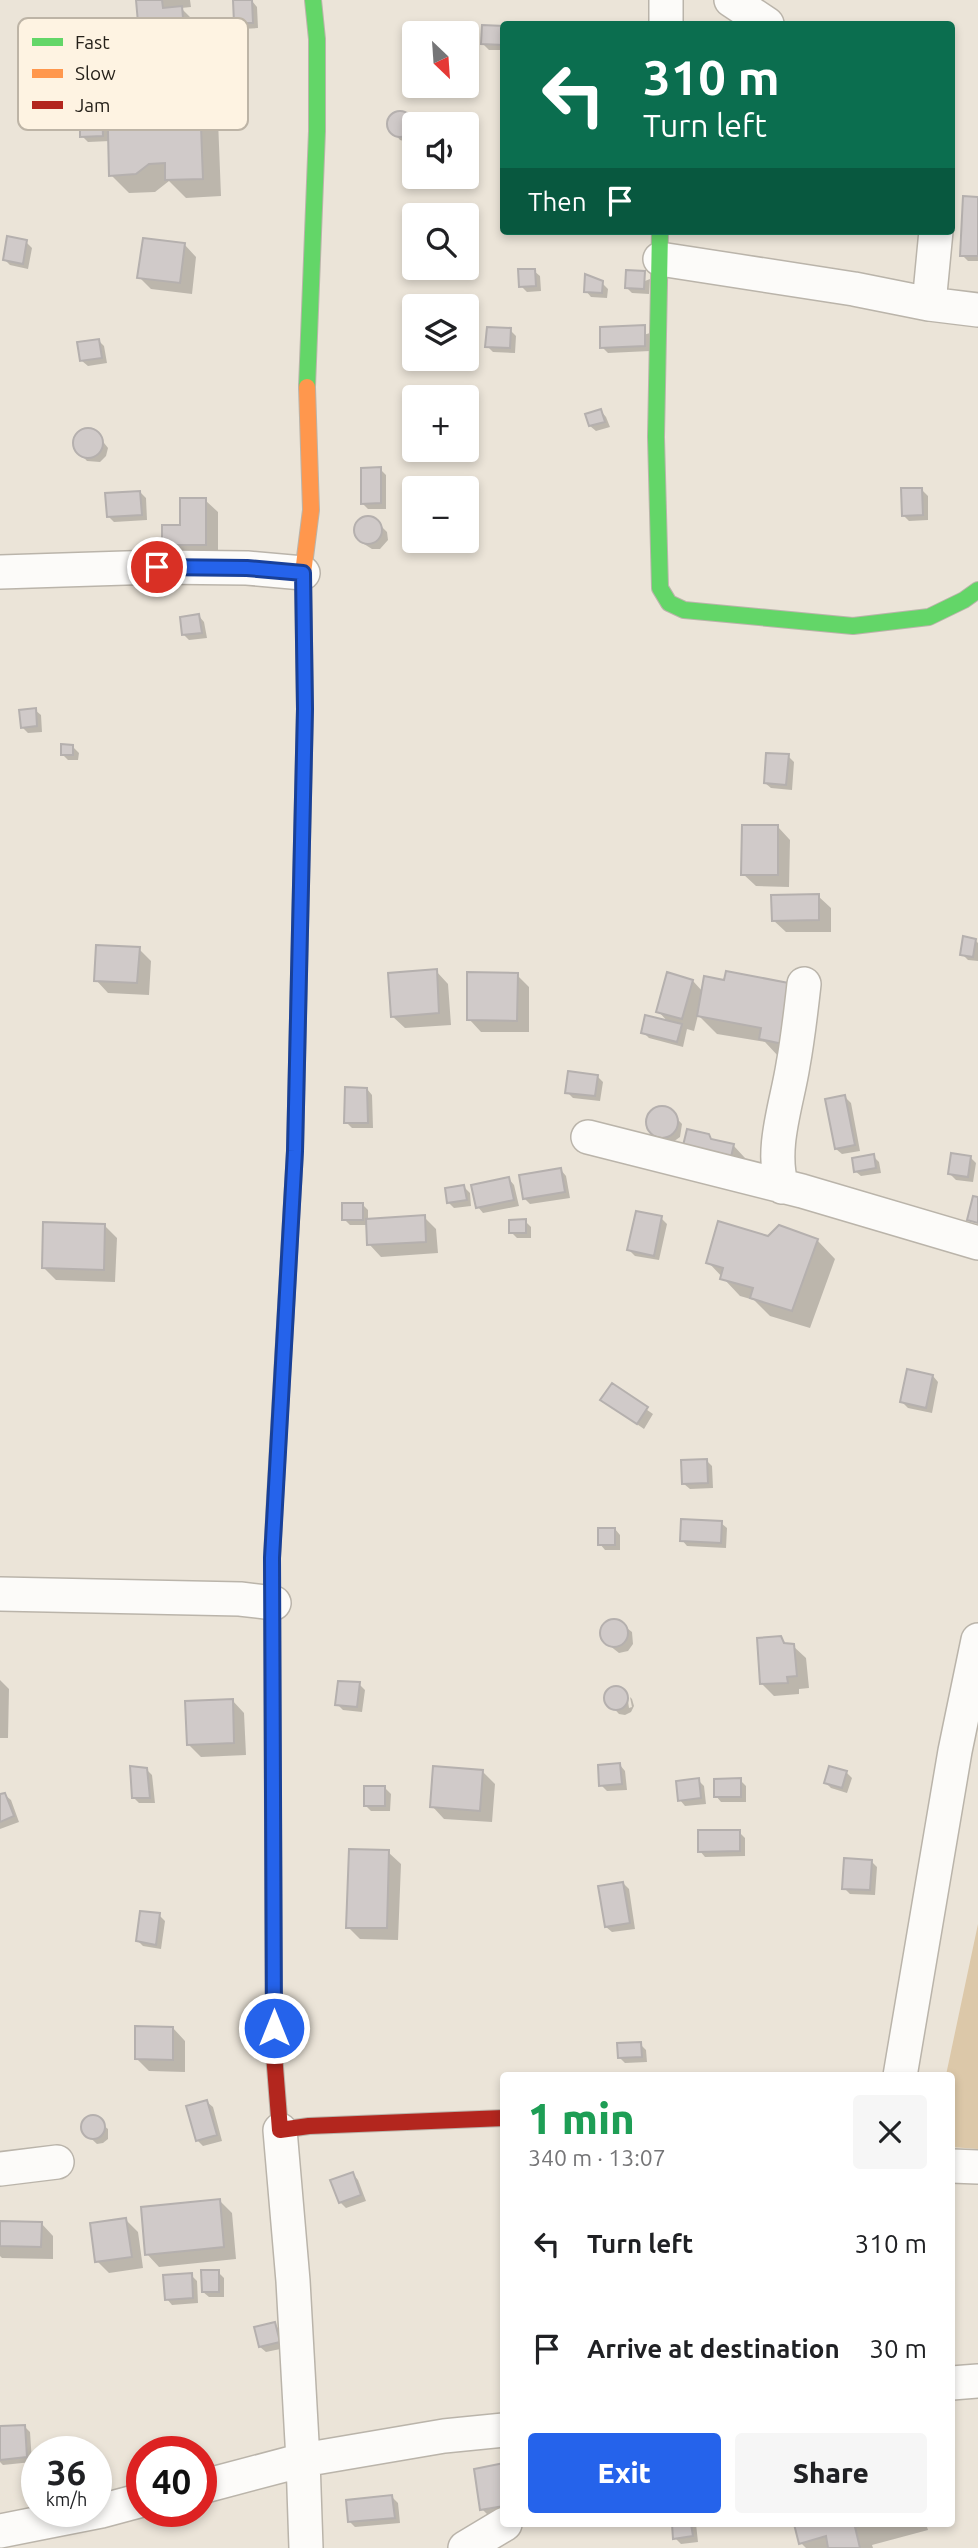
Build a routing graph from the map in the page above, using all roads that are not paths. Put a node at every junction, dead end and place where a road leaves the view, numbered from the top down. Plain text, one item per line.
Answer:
1 (313, 0) edge
2 (666, 0) edge
3 (731, 0) edge
4 (666, 21) edge
5 (762, 21) edge
6 (936, 235) edge
7 (660, 245) edge
8 (929, 304) junction
9 (978, 310) edge
10 (0, 572) edge
11 (303, 573) junction
12 (978, 590) edge
13 (804, 985) dead end
14 (588, 1137) dead end
15 (782, 1186) junction
16 (978, 1243) edge
17 (0, 1594) edge
18 (274, 1603) junction
19 (978, 1640) edge
20 (901, 2072) edge
21 (500, 2118) edge
22 (281, 2130) junction
23 (57, 2162) dead end
24 (955, 2166) edge
25 (978, 2167) edge
26 (0, 2169) edge
27 (978, 2381) edge
28 (955, 2383) edge
29 (500, 2430) edge
30 (303, 2460) junction
31 (217, 2483) edge
32 (126, 2504) edge
33 (500, 2527) edge
34 (0, 2531) edge
35 (306, 2548) edge
36 (465, 2548) edge

1 - 11 street
2 - 4 street
3 - 5 street
6 - 8 street
7 - 8 street
7 - 12 street
8 - 9 street
10 - 11 street
11 - 18 street
13 - 15 street
14 - 15 street
15 - 16 street
17 - 18 street
18 - 22 street
19 - 20 street
21 - 22 street
22 - 30 street
23 - 26 street
24 - 25 street
27 - 28 street
29 - 30 street
30 - 31 street
30 - 35 street
32 - 34 street
33 - 36 street

